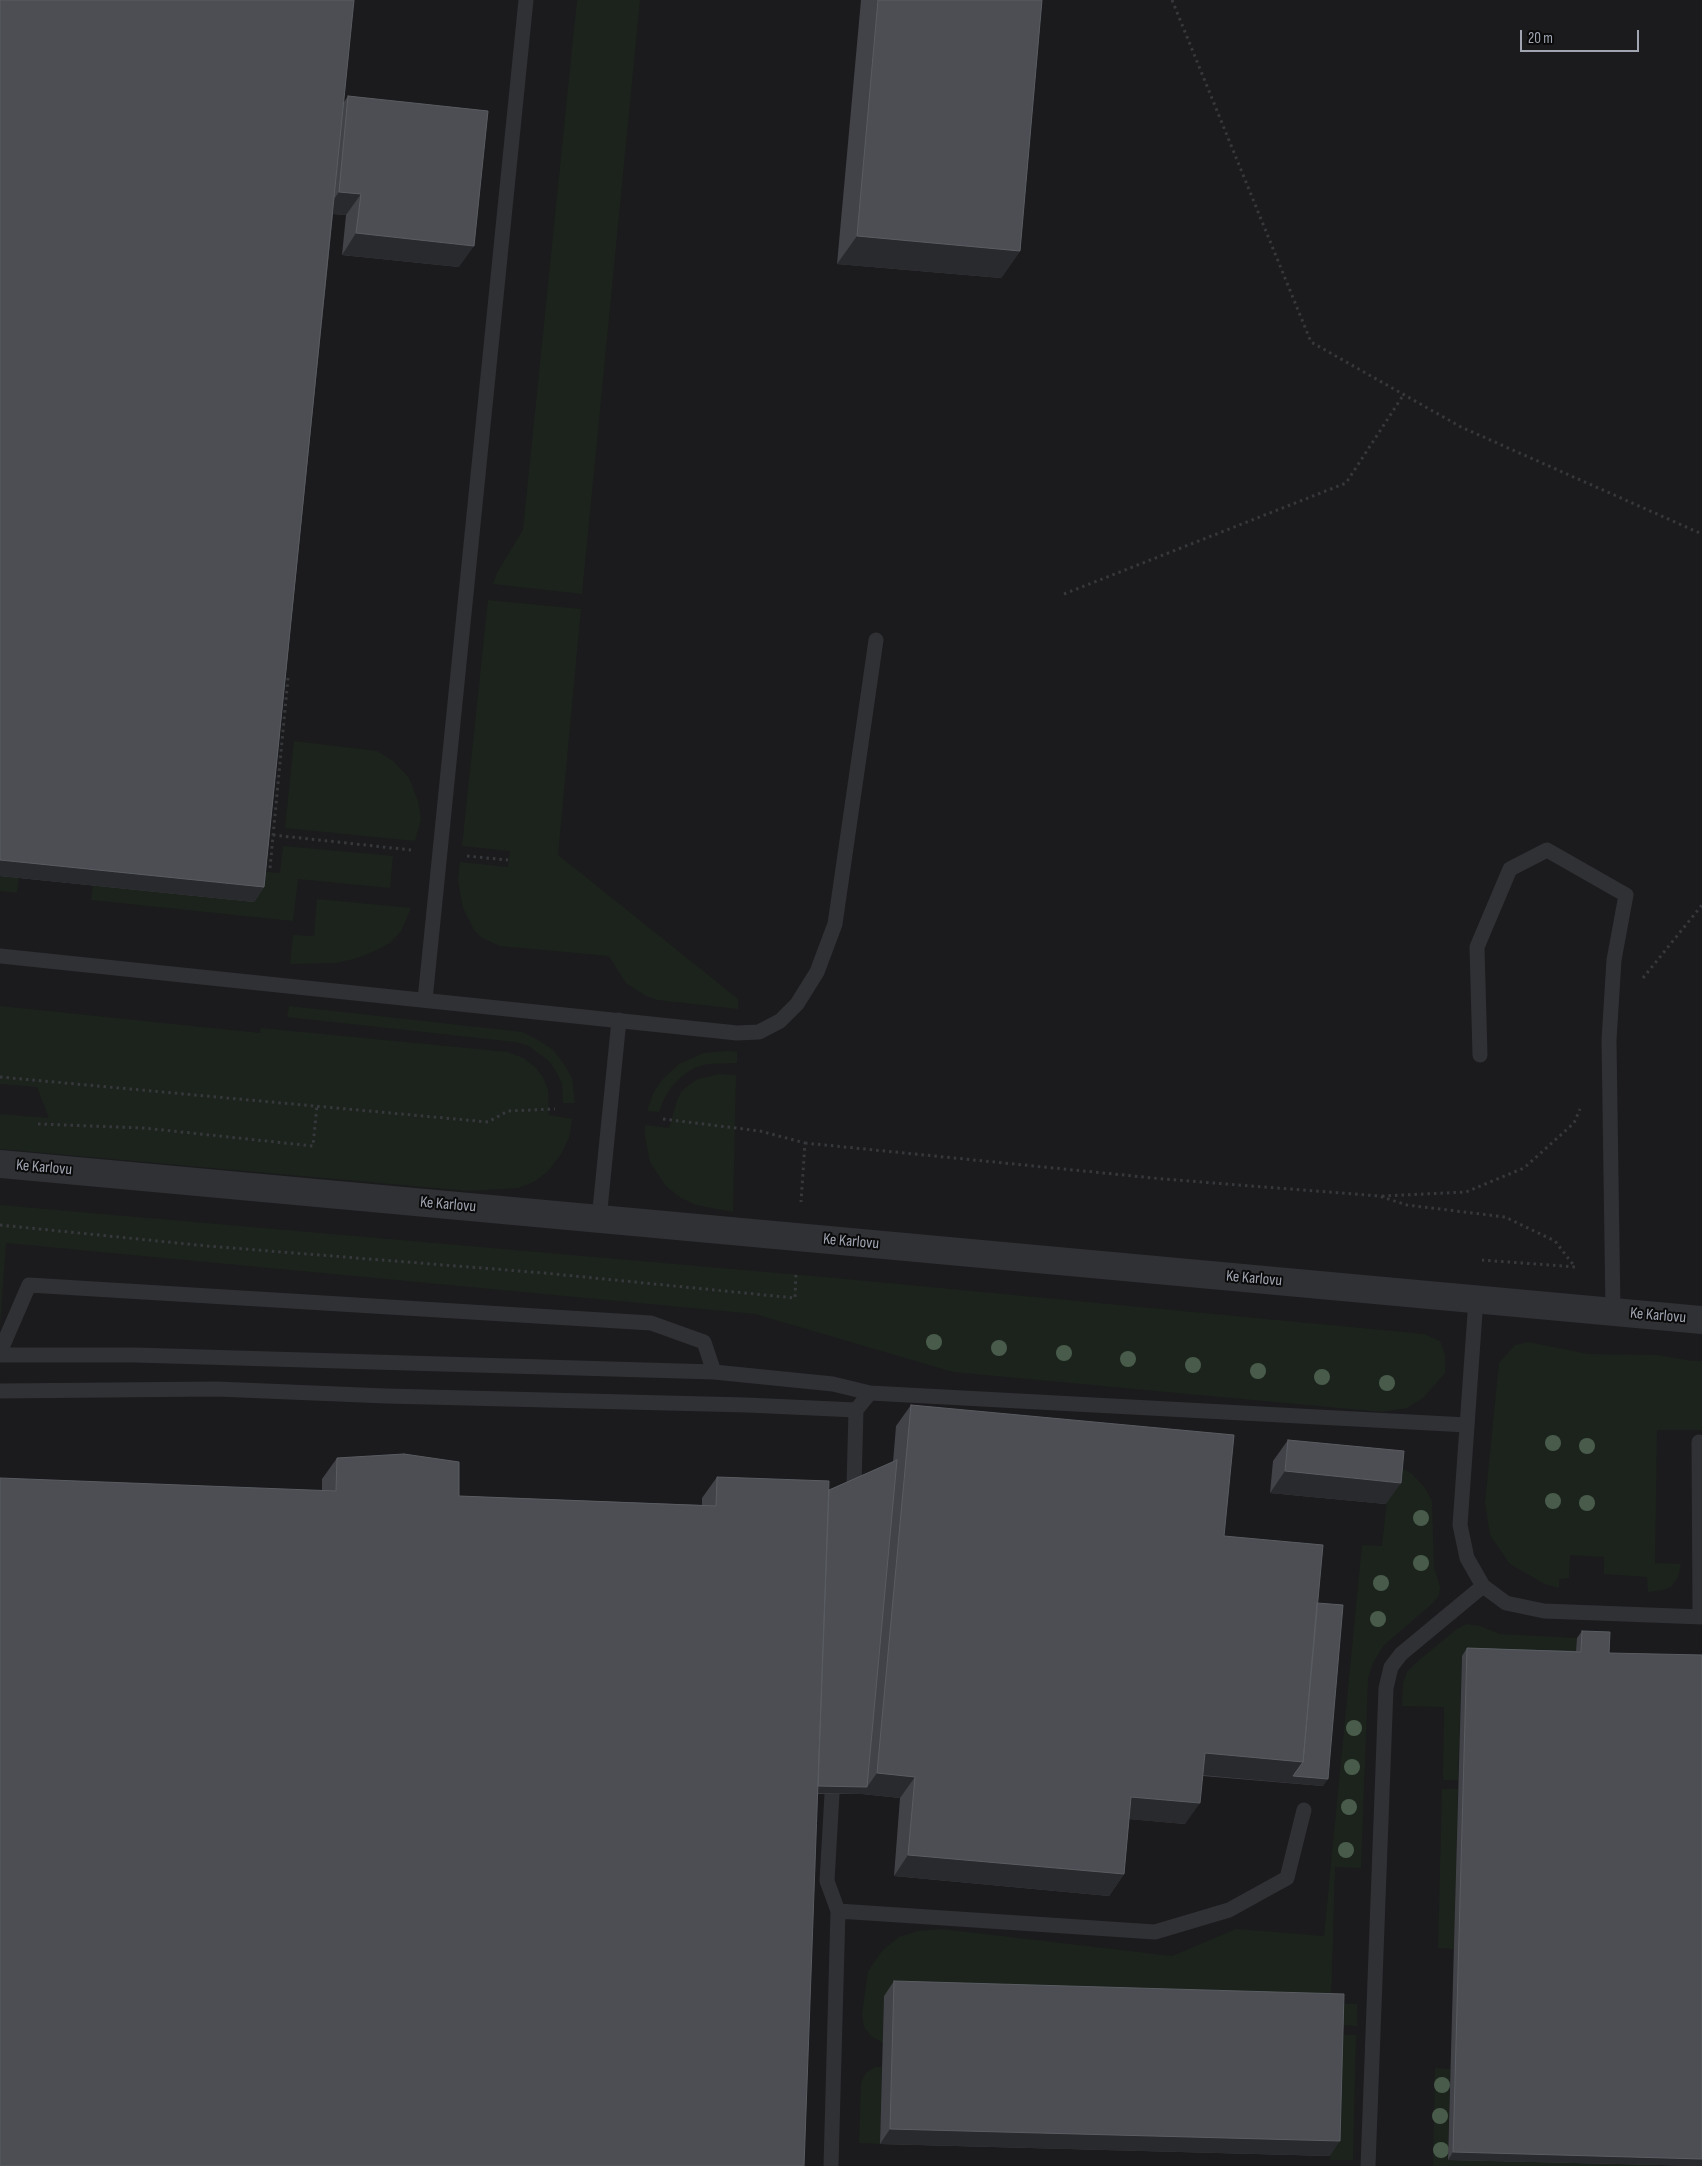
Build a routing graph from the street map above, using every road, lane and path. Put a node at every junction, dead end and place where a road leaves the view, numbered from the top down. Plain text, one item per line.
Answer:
1 (526, 0) edge
2 (1172, 0) edge
3 (1404, 394) junction
4 (1702, 534) edge
5 (1064, 594) dead end
6 (876, 640) dead end
7 (288, 678) edge
8 (273, 835) junction
9 (394, 848) dead end
10 (270, 868) edge
11 (1702, 905) edge
12 (0, 956) edge
13 (1642, 978) dead end
14 (424, 1000) junction
15 (620, 1020) junction
16 (1480, 1055) dead end
17 (0, 1077) edge
18 (317, 1106) junction
19 (1581, 1106) dead end
20 (555, 1109) dead end
21 (38, 1124) dead end
22 (805, 1143) dead end
23 (0, 1164) edge
24 (1379, 1196) junction
25 (599, 1219) junction
26 (1482, 1260) dead end
27 (1476, 1299) junction
28 (1613, 1312) junction
29 (1702, 1320) edge
30 (0, 1353) edge
31 (714, 1372) junction
32 (0, 1391) edge
33 (870, 1393) junction
34 (856, 1410) junction
35 (1467, 1425) junction
36 (1699, 1442) dead end
37 (854, 1485) edge
38 (1483, 1586) junction
39 (1701, 1617) edge
40 (832, 1794) edge
41 (1304, 1810) dead end
42 (838, 1911) junction
43 (831, 2166) edge
44 (1368, 2166) edge

1 - 14 lane
2 - 3 path
3 - 4 path
3 - 5 path
6 - 15 lane
7 - 8 path
8 - 9 path
8 - 10 path
11 - 13 path
12 - 14 lane
14 - 15 lane
15 - 25 lane
16 - 28 lane
17 - 18 path
18 - 20 path
18 - 21 path
19 - 24 path
22 - 24 path
23 - 25 street, Ke Karlovu
24 - 26 path
25 - 27 street, Ke Karlovu
27 - 28 street, Ke Karlovu
27 - 35 lane
28 - 29 street, Ke Karlovu
30 - 31 lane
30 - 31 lane
31 - 33 lane
32 - 34 lane
33 - 34 lane
33 - 35 lane
34 - 37 lane
35 - 38 lane
36 - 39 lane
38 - 39 lane
38 - 44 lane
40 - 42 lane
41 - 42 lane
42 - 43 lane

